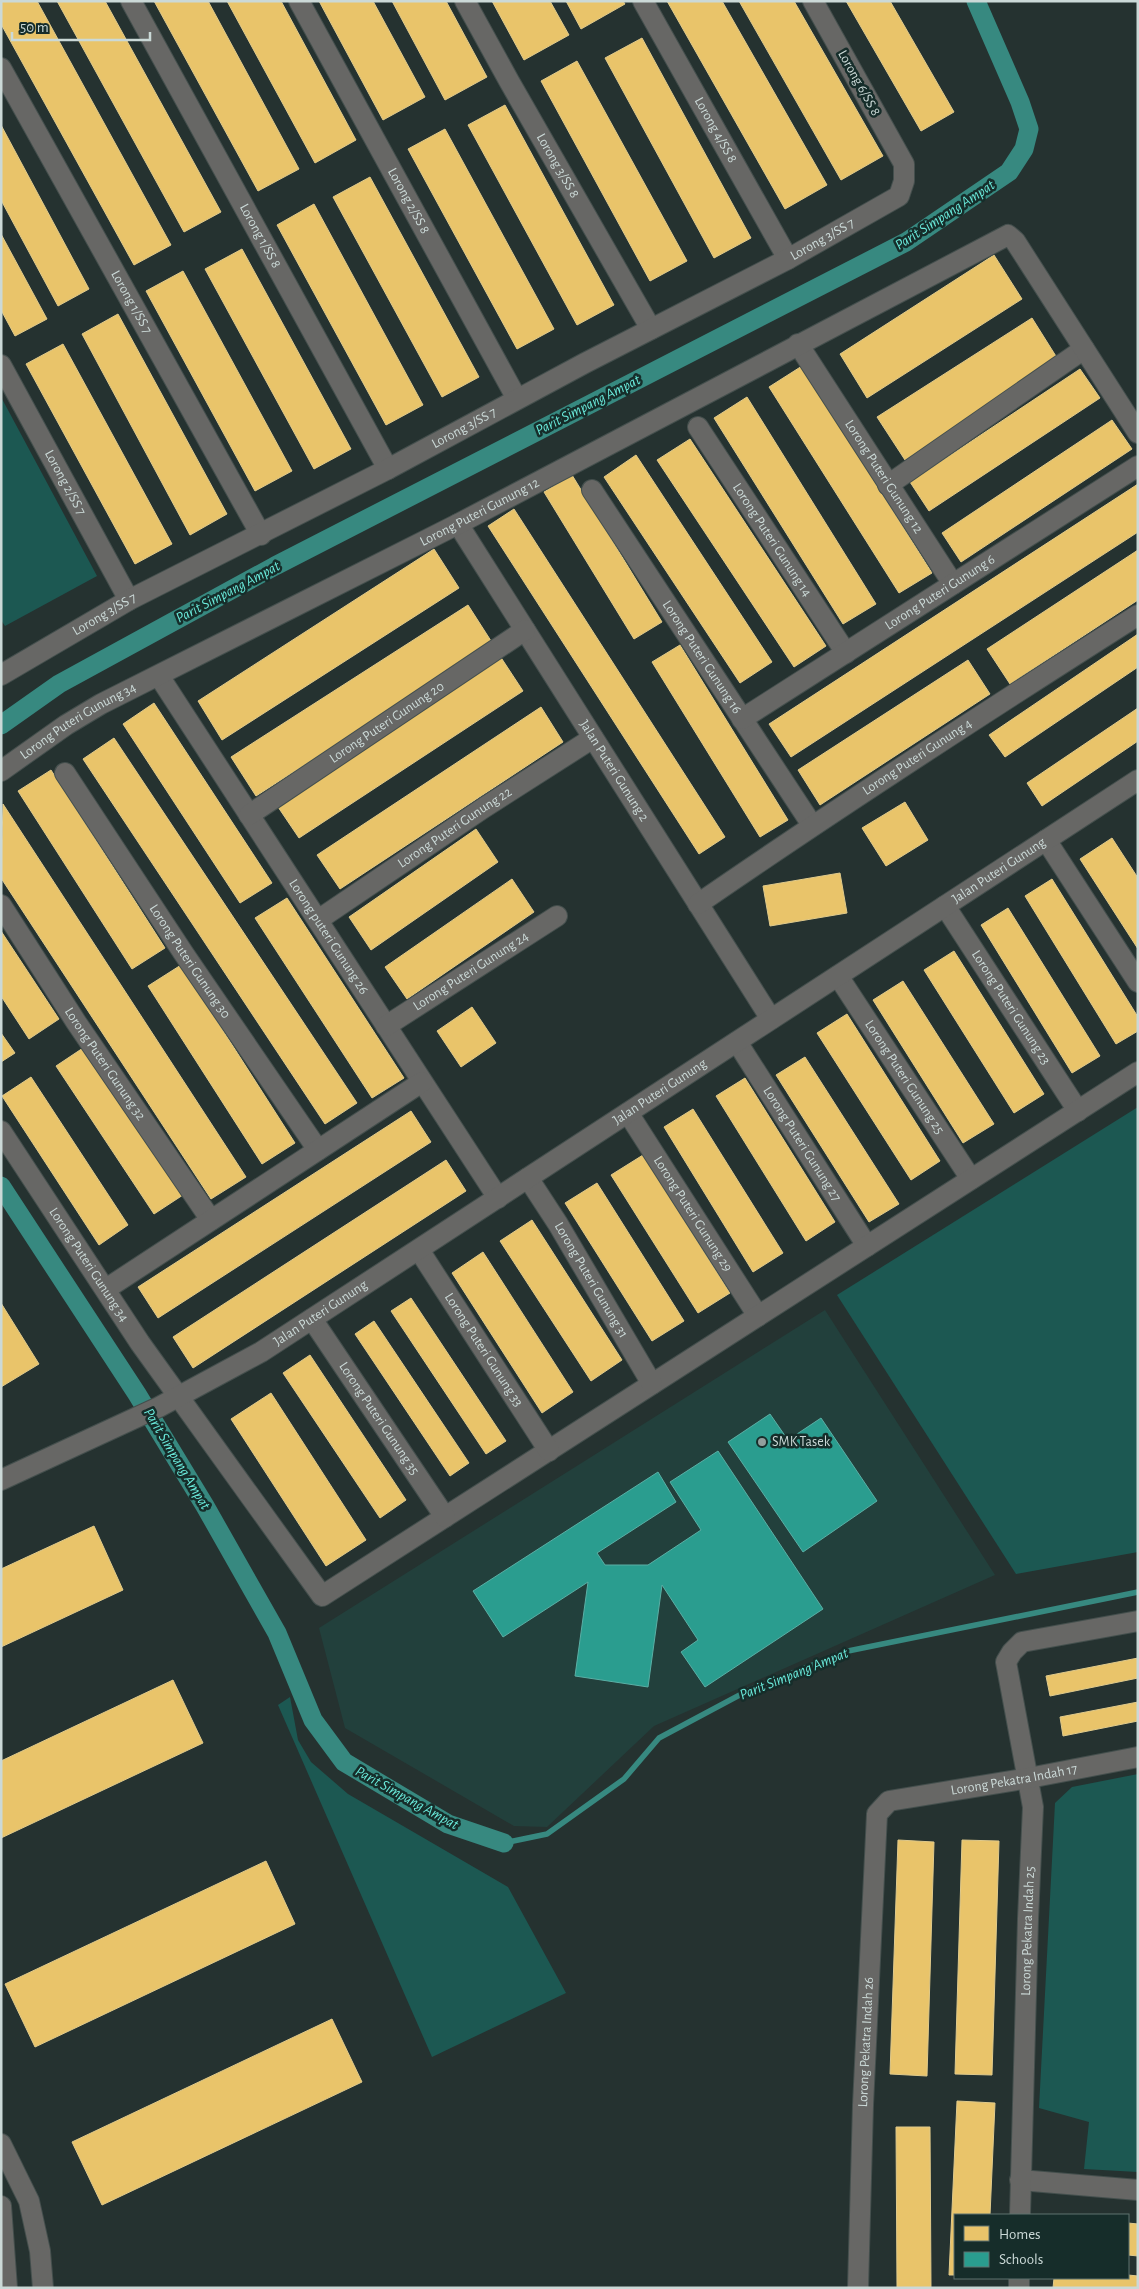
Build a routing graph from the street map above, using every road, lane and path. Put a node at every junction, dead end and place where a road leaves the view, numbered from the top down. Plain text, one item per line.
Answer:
1 (131, 1) edge
2 (299, 1) edge
3 (465, 1) edge
4 (643, 1) edge
5 (813, 1) edge
6 (1, 68) edge
7 (904, 164) joint
8 (788, 259) junction
9 (651, 329) junction
10 (798, 344) junction
11 (1084, 349) junction
12 (1, 365) edge
13 (517, 399) junction
14 (698, 427) dead end
15 (1138, 433) edge
16 (1138, 466) edge
17 (388, 469) junction
18 (888, 484) junction
19 (592, 490) dead end
20 (458, 524) junction
21 (261, 535) junction
22 (953, 584) junction
23 (129, 600) junction
24 (1138, 615) edge
25 (525, 630) junction
26 (846, 653) junction
27 (3, 668) edge
28 (159, 676) junction
29 (742, 719) junction
30 (593, 738) junction
31 (1, 771) edge
32 (65, 773) dead end
33 (1138, 780) edge
34 (249, 815) junction
35 (812, 825) junction
36 (1046, 840) junction
37 (698, 904) junction
38 (1, 905) edge
39 (945, 906) junction
40 (557, 916) dead end
41 (318, 920) junction
42 (838, 976) junction
43 (1138, 982) edge
44 (771, 1019) junction
45 (386, 1026) junction
46 (737, 1042) junction
47 (1138, 1072) edge
48 (422, 1082) junction
49 (1078, 1111) junction
50 (628, 1112) junction
51 (1, 1131) edge
52 (318, 1150) junction
53 (528, 1178) junction
54 (971, 1179) junction
55 (498, 1198) junction
56 (211, 1220) junction
57 (867, 1246) junction
58 (419, 1250) junction
59 (106, 1289) junction
60 (758, 1316) junction
61 (312, 1319) junction
62 (652, 1384) junction
63 (179, 1397) junction
64 (549, 1450) junction
65 (1, 1480) edge
66 (446, 1517) junction
67 (1138, 1621) edge
68 (1138, 1757) edge
69 (1029, 1778) junction
70 (889, 1801) joint
71 (1, 2144) edge
72 (1020, 2180) junction
73 (1138, 2190) edge
74 (1, 2206) edge
75 (1020, 2214) edge
76 (7, 2288) edge
77 (43, 2288) edge
78 (858, 2288) edge

1 - 17 street, Lorong 1/SS 8
2 - 13 street, Lorong 2/SS 8
3 - 9 street, Lorong 3/SS 8
4 - 8 street, Lorong 4/SS 8
5 - 7 street, Lorong 6/SS 8
6 - 21 street, Lorong 1/SS 7
7 - 8 street, Lorong 3/SS 7
8 - 9 street, Lorong 3/SS 7
9 - 13 street, Lorong 3/SS 7
10 - 11 street, Lorong Puteri Gunung 12
10 - 18 street, Lorong Puteri Gunung 12
10 - 20 street, Lorong Puteri Gunung 12
11 - 15 street
11 - 18 street
12 - 23 street, Lorong 2/SS 7
13 - 17 street, Lorong 3/SS 7
14 - 26 street, Lorong Puteri Gunung 14
16 - 22 street, Lorong Puteri Gunung 6
17 - 21 street, Lorong 3/SS 7
18 - 22 street, Lorong Puteri Gunung 12
19 - 29 street, Lorong Puteri Gunung 16
20 - 25 street, Jalan Puteri Gunung 2
20 - 28 street, Lorong Puteri Gunung 12
21 - 23 street, Lorong 3/SS 7
22 - 26 street, Lorong Puteri Gunung 6
23 - 27 street, Lorong 3/SS 7
24 - 35 street, Lorong Puteri Gunung 4
25 - 30 street, Jalan Puteri Gunung 2
25 - 34 street, Lorong Puteri Gunung 20
26 - 29 street, Lorong Puteri Gunung 6
28 - 31 street, Lorong Puteri Gunung 34
28 - 34 street, Lorong puteri Gunung 26
29 - 35 street, Lorong Puteri Gunung 16
30 - 37 street, Jalan Puteri Gunung 2
30 - 41 street, Lorong Puteri Gunung 22
32 - 52 street, Lorong Puteri Gunung 30
33 - 36 street, Jalan Puteri Gunung
34 - 41 street, Lorong puteri Gunung 26
35 - 37 street, Lorong Puteri Gunung 4
36 - 39 street, Jalan Puteri Gunung
36 - 43 street
37 - 44 street, Jalan Puteri Gunung 2
38 - 56 street, Lorong Puteri Gunung 32
39 - 42 street, Jalan Puteri Gunung
39 - 49 street, Lorong Puteri Gunung 23
40 - 45 street, Lorong Puteri Gunung 24
41 - 45 street, Lorong puteri Gunung 26
42 - 44 street, Jalan Puteri Gunung
42 - 54 street, Lorong Puteri Gunung 25
44 - 46 street, Jalan Puteri Gunung
45 - 48 street, Lorong puteri Gunung 26
46 - 50 street, Jalan Puteri Gunung
46 - 57 street, Lorong Puteri Gunung 27
47 - 49 street
48 - 52 street
48 - 55 street, Lorong puteri Gunung 26
49 - 54 street
50 - 53 street, Jalan Puteri Gunung
50 - 60 street, Lorong Puteri Gunung 29
51 - 59 street, Lorong Puteri Gunung 34
52 - 56 street
53 - 55 street, Jalan Puteri Gunung
53 - 62 street, Lorong Puteri Gunung 31
54 - 57 street
55 - 58 street, Jalan Puteri Gunung
56 - 59 street
57 - 60 street
58 - 61 street, Jalan Puteri Gunung
58 - 64 street, Lorong Puteri Gunung 33
59 - 63 street, Lorong Puteri Gunung 34
60 - 62 street
61 - 63 street, Jalan Puteri Gunung
61 - 66 street, Lorong Puteri Gunung 35
62 - 64 street
63 - 65 street, Jalan Puteri Gunung
63 - 66 street, Lorong Puteri Gunung 34
64 - 66 street
67 - 69 street, Lorong Pekatra Indah 25
68 - 69 street, Lorong Pekatra Indah 17
69 - 70 street, Lorong Pekatra Indah 17
69 - 72 street, Lorong Pekatra Indah 25
70 - 78 street, Lorong Pekatra Indah 26
71 - 77 street
72 - 73 street
72 - 75 street, Lorong Pekatra Indah 25
74 - 76 street

